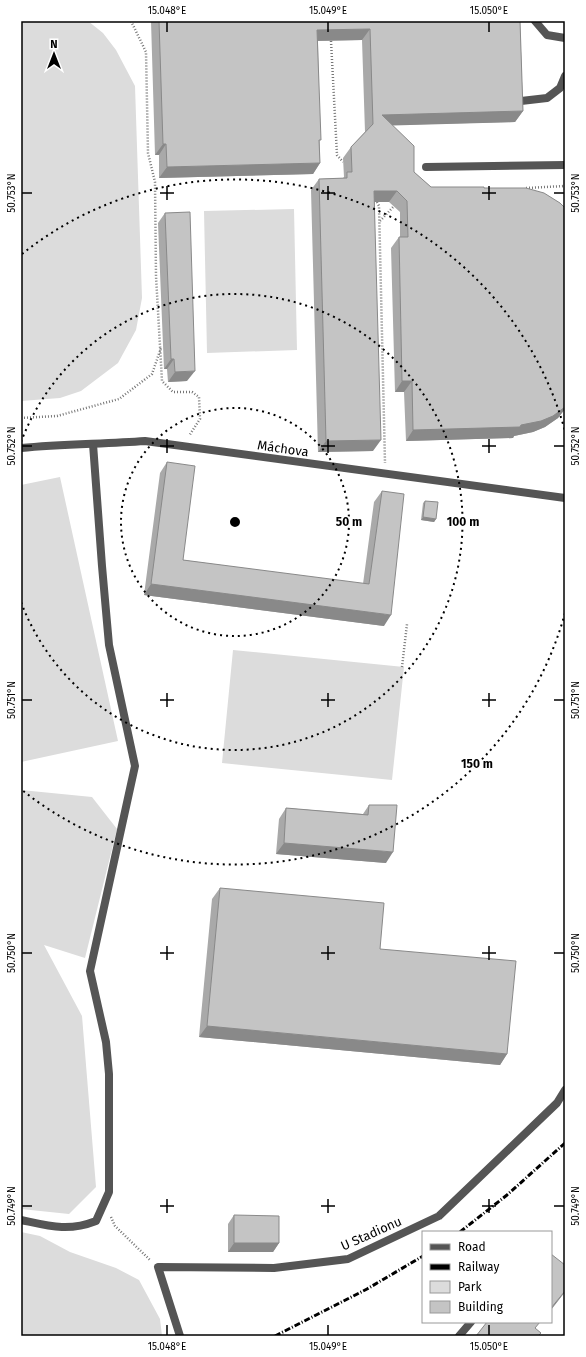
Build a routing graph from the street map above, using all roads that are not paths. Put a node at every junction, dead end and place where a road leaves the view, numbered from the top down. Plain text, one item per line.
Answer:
1 (535, 21) edge
2 (565, 38) edge
3 (565, 76) edge
4 (521, 101) edge
5 (565, 165) edge
6 (426, 167) dead end
7 (93, 444) junction
8 (21, 448) edge
9 (565, 498) edge
10 (565, 1090) edge
11 (21, 1220) edge
12 (470, 1323) edge
13 (180, 1336) edge
14 (459, 1336) edge

1 - 2 street
3 - 4 street
5 - 6 street
7 - 8 street, Máchova
7 - 9 street, Máchova
7 - 11 street
10 - 13 street, U Stadionu
12 - 14 street

